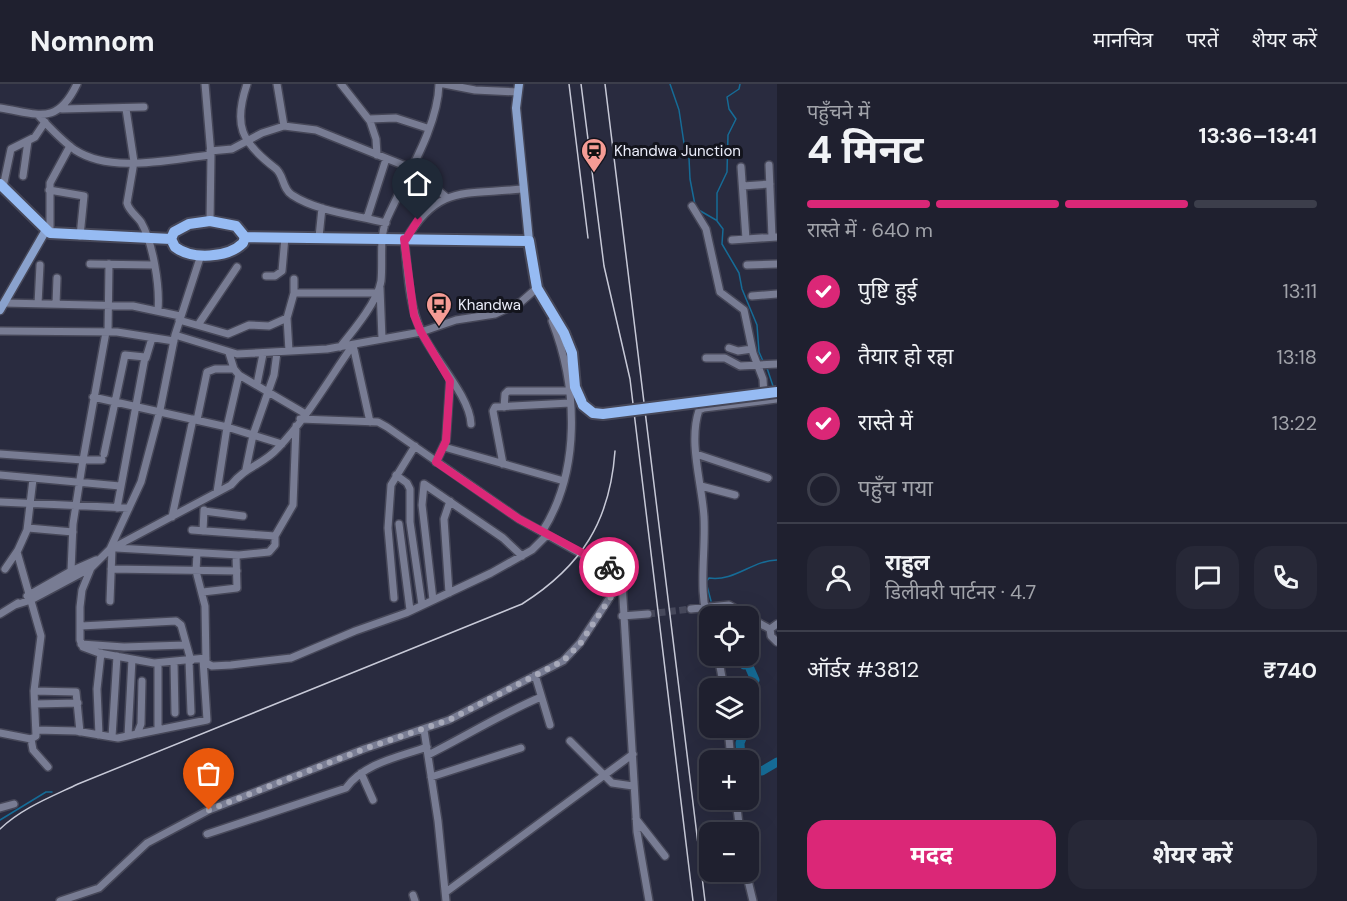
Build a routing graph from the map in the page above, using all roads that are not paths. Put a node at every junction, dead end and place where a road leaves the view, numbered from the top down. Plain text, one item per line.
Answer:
1 (77, 84) edge
2 (205, 84) edge
3 (247, 84) edge
4 (278, 84) edge
5 (341, 84) edge
6 (439, 84) edge
7 (444, 84) edge
8 (518, 88) edge
9 (144, 107) dead end
10 (0, 108) edge
11 (62, 109) junction
12 (126, 109) junction
13 (54, 113) junction
14 (38, 114) junction
15 (369, 119) junction
16 (47, 125) junction
17 (284, 126) junction
18 (428, 128) junction
19 (28, 141) junction
20 (247, 141) junction
21 (70, 146) junction
22 (210, 153) junction
23 (377, 155) junction
24 (386, 159) junction
25 (134, 162) junction
26 (769, 165) dead end
27 (741, 167) dead end
28 (413, 169) junction
29 (23, 176) dead end
30 (770, 184) junction
31 (2, 185) edge
32 (742, 186) junction
33 (522, 189) junction
34 (49, 190) junction
35 (446, 197) junction
36 (774, 198) edge
37 (692, 206) dead end
38 (322, 208) junction
39 (367, 218) junction
40 (210, 221) junction
41 (386, 223) junction
42 (48, 231) junction
43 (80, 236) junction
44 (245, 237) junction
45 (285, 237) junction
46 (319, 237) junction
47 (775, 237) edge
48 (146, 239) junction
49 (171, 239) junction
50 (384, 239) junction
51 (405, 239) junction
52 (747, 239) junction
53 (732, 240) dead end
54 (529, 241) junction
55 (201, 255) junction
56 (90, 264) dead end
57 (109, 264) junction
58 (777, 264) edge
59 (40, 265) dead end
60 (153, 266) junction
61 (747, 266) dead end
62 (237, 267) dead end
63 (266, 276) dead end
64 (57, 278) dead end
65 (294, 279) dead end
66 (537, 288) junction
67 (378, 290) junction
68 (294, 292) junction
69 (777, 294) edge
70 (752, 296) dead end
71 (545, 302) junction
72 (38, 304) junction
73 (56, 304) junction
74 (109, 305) junction
75 (2, 307) edge
76 (158, 310) junction
77 (0, 315) edge
78 (180, 318) junction
79 (287, 318) junction
80 (198, 325) junction
81 (0, 331) edge
82 (107, 332) junction
83 (421, 332) junction
84 (152, 338) junction
85 (174, 338) junction
86 (382, 339) junction
87 (353, 345) junction
88 (340, 346) junction
89 (729, 348) dead end
90 (752, 350) junction
91 (289, 351) junction
92 (229, 352) junction
93 (276, 352) junction
94 (263, 354) junction
95 (146, 358) junction
96 (706, 358) dead end
97 (777, 364) edge
98 (757, 365) junction
99 (234, 369) junction
100 (240, 375) junction
101 (450, 381) junction
102 (257, 384) junction
103 (569, 391) junction
104 (268, 392) junction
105 (93, 397) junction
106 (776, 397) edge
107 (764, 400) junction
108 (114, 402) junction
109 (570, 403) junction
110 (137, 406) junction
111 (504, 407) junction
112 (160, 411) junction
113 (195, 419) junction
114 (300, 419) junction
115 (370, 422) junction
116 (471, 424) dead end
117 (227, 427) junction
118 (253, 435) junction
119 (282, 444) junction
120 (415, 446) junction
121 (444, 447) junction
122 (0, 454) edge
123 (696, 454) junction
124 (83, 460) junction
125 (436, 462) junction
126 (503, 464) junction
127 (246, 469) junction
128 (0, 475) edge
129 (396, 475) junction
130 (768, 478) dead end
131 (33, 479) junction
132 (564, 481) junction
133 (80, 484) junction
134 (120, 486) junction
135 (701, 486) junction
136 (217, 492) junction
137 (735, 495) dead end
138 (204, 499) junction
139 (450, 501) junction
140 (0, 502) edge
141 (30, 504) junction
142 (75, 507) junction
143 (117, 508) junction
144 (129, 508) junction
145 (204, 511) junction
146 (243, 516) dead end
147 (172, 517) junction
148 (399, 524) dead end
149 (28, 528) junction
150 (192, 530) dead end
151 (203, 531) junction
152 (73, 532) junction
153 (544, 534) junction
154 (275, 536) junction
155 (112, 549) junction
156 (17, 552) junction
157 (197, 553) junction
158 (236, 555) junction
159 (522, 556) junction
160 (96, 560) junction
161 (91, 568) junction
162 (5, 569) dead end
163 (111, 569) junction
164 (71, 571) junction
165 (196, 571) junction
166 (237, 572) junction
167 (621, 580) junction
168 (203, 592) junction
169 (449, 593) junction
170 (30, 598) junction
171 (394, 598) dead end
172 (433, 600) junction
173 (110, 601) dead end
174 (422, 604) junction
175 (703, 606) edge
176 (699, 608) edge
177 (691, 609) tunnel mouth
178 (410, 610) junction
179 (0, 614) edge
180 (648, 614) tunnel mouth
181 (622, 616) junction
182 (759, 623) edge
183 (777, 624) edge
184 (81, 626) junction
185 (770, 629) junction
186 (777, 642) edge
187 (81, 644) junction
188 (186, 645) junction
189 (101, 653) junction
190 (117, 656) junction
191 (132, 659) junction
192 (205, 659) junction
193 (190, 661) junction
194 (174, 662) junction
195 (158, 663) junction
196 (535, 675) junction
197 (142, 681) dead end
198 (34, 691) junction
199 (541, 697) junction
200 (78, 703) junction
201 (35, 704) junction
202 (191, 712) dead end
203 (175, 713) dead end
204 (550, 725) dead end
205 (36, 730) junction
206 (158, 730) junction
207 (424, 730) junction
208 (80, 732) junction
209 (0, 733) edge
210 (137, 734) junction
211 (99, 735) junction
212 (128, 736) junction
213 (112, 737) junction
214 (31, 739) junction
215 (570, 741) dead end
216 (427, 747) junction
217 (521, 748) dead end
218 (633, 754) junction
219 (428, 755) junction
220 (48, 767) dead end
221 (361, 773) junction
222 (431, 777) junction
223 (603, 777) junction
224 (633, 786) junction
225 (373, 800) dead end
226 (14, 804) dead end
227 (0, 808) edge
228 (636, 819) junction
229 (207, 834) dead end
230 (665, 856) dead end
231 (748, 882) edge
232 (446, 892) junction
233 (60, 901) edge
234 (446, 901) edge
235 (649, 901) edge
236 (753, 901) edge

1 - 11 street
2 - 22 street
3 - 20 street
4 - 17 street
5 - 15 street
6 - 18 street
7 - 8 street
8 - 33 main road
9 - 12 street
10 - 14 street
11 - 12 street
11 - 13 street
12 - 25 street
13 - 14 street
13 - 16 street
14 - 16 street
15 - 18 street
15 - 23 street
16 - 19 street
16 - 21 street
17 - 20 street
17 - 23 street
18 - 28 street
19 - 29 street
19 - 31 street
20 - 22 street
20 - 38 street
21 - 25 street
21 - 34 street
22 - 25 street
22 - 40 street
23 - 24 street
24 - 28 street
24 - 39 street
25 - 48 street
26 - 30 street
27 - 32 street
28 - 35 street
28 - 41 street
30 - 32 street
30 - 36 street
31 - 42 highway
32 - 52 street
33 - 35 street
33 - 54 main road
34 - 42 street
34 - 43 street
35 - 51 street
36 - 47 street
37 - 90 street
38 - 39 street
38 - 46 street
39 - 41 street
40 - 44 highway
40 - 49 highway
41 - 50 street
42 - 43 highway
42 - 75 main road
43 - 48 highway
44 - 45 highway
44 - 55 highway
45 - 46 highway
45 - 63 street
46 - 50 highway
47 - 52 street
48 - 49 highway
48 - 60 street
49 - 55 highway
50 - 51 highway
50 - 67 street
51 - 54 highway
51 - 83 street
52 - 53 street
54 - 66 highway
55 - 78 street
56 - 57 street
57 - 60 street
57 - 74 street
58 - 61 street
59 - 72 street
60 - 76 street
62 - 80 street
64 - 73 street
65 - 68 street
66 - 71 highway
66 - 83 street
67 - 68 street
67 - 86 street
67 - 88 street
68 - 79 street
69 - 70 street
71 - 103 street
71 - 106 highway, bridge
72 - 73 street
72 - 75 street
73 - 74 street
74 - 76 street
74 - 82 street
75 - 77 main road
76 - 78 street
78 - 80 street
78 - 85 street
79 - 80 street
79 - 91 street
81 - 82 street
82 - 84 street
82 - 105 street
83 - 86 street
83 - 101 street
84 - 85 street
84 - 95 street
85 - 92 street
85 - 112 street
86 - 87 street
87 - 88 street
87 - 114 street
87 - 115 street
88 - 91 street
89 - 90 street
90 - 98 street
91 - 93 street
92 - 94 street
92 - 99 street
93 - 94 street
93 - 104 street
94 - 102 street
95 - 108 street
95 - 110 street
96 - 98 street
97 - 98 street
98 - 107 street
99 - 100 street
99 - 113 street
100 - 102 street
100 - 117 street
101 - 116 street
101 - 121 street
102 - 104 street
103 - 109 street
103 - 111 street
104 - 114 street
104 - 118 street
105 - 108 street
105 - 124 street
106 - 107 street
107 - 123 street
108 - 110 street
108 - 124 street
109 - 111 street
109 - 132 street
110 - 112 street
110 - 134 street
111 - 126 street
112 - 113 street
112 - 144 street
113 - 117 street
113 - 147 street
114 - 115 street
114 - 119 street
114 - 154 street
115 - 120 street
117 - 118 street
117 - 136 street
118 - 119 street
118 - 127 street
119 - 127 street
120 - 125 street
120 - 129 street
121 - 125 street
121 - 126 street
122 - 124 street
123 - 130 street
123 - 135 street
124 - 133 street
125 - 153 street
126 - 132 street
127 - 136 street
128 - 131 street
129 - 171 street
129 - 174 street
131 - 133 street
131 - 141 street
132 - 153 street
133 - 134 street
133 - 142 street
134 - 143 street
135 - 137 street
135 - 175 street
136 - 138 street
138 - 145 street
138 - 147 street
139 - 159 street
139 - 169 street
139 - 172 street
140 - 141 street
141 - 142 street
141 - 149 street
142 - 143 street
142 - 152 street
143 - 144 street
144 - 155 street
145 - 146 street
145 - 151 street
147 - 155 street
148 - 178 street
149 - 152 street
149 - 156 street
150 - 151 street
151 - 154 street
152 - 164 street
153 - 159 street
153 - 167 street
154 - 158 street
155 - 157 street
155 - 160 street
155 - 163 street
156 - 162 street
156 - 170 street
157 - 158 street
157 - 165 street
158 - 166 street
159 - 169 street
160 - 161 street
160 - 164 street
161 - 170 street
161 - 184 street
163 - 165 street
163 - 173 street
164 - 170 street
165 - 166 street
165 - 168 street
166 - 168 street
167 - 181 street
167 - 196 street
168 - 192 street
169 - 172 street
170 - 179 street
170 - 198 street
172 - 174 street
174 - 178 street
176 - 177 street
178 - 192 street
180 - 181 street
181 - 218 street
182 - 185 street
183 - 185 street
184 - 187 street
184 - 188 street
185 - 186 street
187 - 188 street
187 - 189 street
188 - 193 street
189 - 190 street
189 - 211 street
190 - 191 street
190 - 213 street
191 - 195 street
191 - 212 street
192 - 193 street
192 - 206 street
193 - 194 street
193 - 202 street
194 - 195 street
194 - 203 street
195 - 206 street
196 - 199 street
196 - 207 street
197 - 210 street
198 - 200 street
198 - 201 street
199 - 204 street
199 - 219 street
200 - 201 street
200 - 208 street
201 - 205 street
205 - 208 street
205 - 214 street
206 - 210 street
207 - 216 street
207 - 233 street
208 - 211 street
209 - 214 street
210 - 212 street
211 - 213 street
212 - 213 street
214 - 220 street
215 - 223 street
216 - 219 street
216 - 221 street
217 - 222 street
218 - 223 street
218 - 224 street
219 - 222 street
221 - 225 street
221 - 229 street
222 - 232 street
223 - 224 street
223 - 232 street
224 - 228 street
226 - 227 street
228 - 230 street
228 - 235 street
231 - 236 street
232 - 234 street

